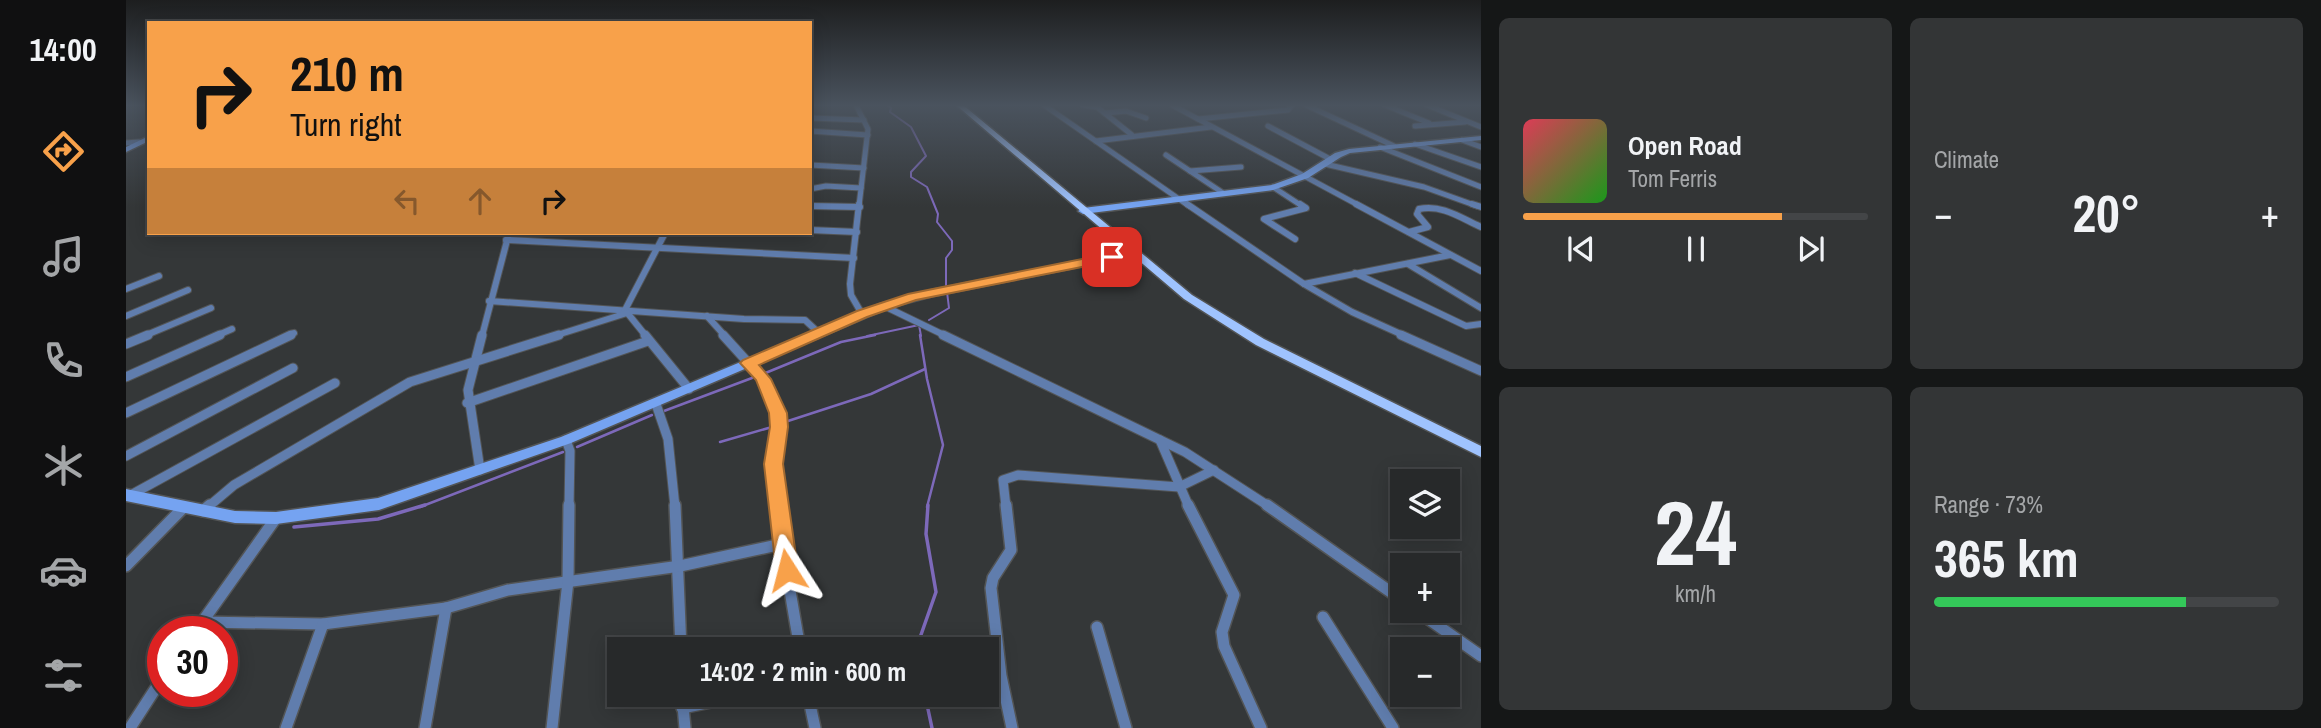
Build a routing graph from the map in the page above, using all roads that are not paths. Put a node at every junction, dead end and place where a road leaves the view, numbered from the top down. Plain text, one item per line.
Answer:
1 (147, 139) edge
2 (868, 139) edge
3 (998, 139) edge
4 (1093, 139) edge
5 (1108, 139) edge
6 (1235, 139) edge
7 (1290, 139) edge
8 (1379, 139) edge
9 (1472, 139) edge
10 (1462, 140) junction
11 (1096, 141) junction
12 (139, 142) junction
13 (126, 143) edge
14 (1415, 144) junction
15 (1394, 146) junction
16 (1380, 147) junction
17 (1481, 147) edge
18 (126, 150) edge
19 (1166, 155) dead end
20 (1329, 162) junction
21 (812, 165) edge
22 (1241, 167) dead end
23 (1481, 167) edge
24 (864, 168) junction
25 (1190, 171) junction
26 (1305, 176) junction
27 (1273, 187) junction
28 (1481, 187) edge
29 (862, 188) junction
30 (812, 189) edge
31 (1223, 193) junction
32 (1181, 199) junction
33 (812, 206) edge
34 (860, 207) junction
35 (1481, 207) edge
36 (1083, 211) junction
37 (1481, 227) edge
38 (812, 230) edge
39 (857, 232) junction
40 (1409, 232) junction
41 (664, 235) edge
42 (507, 237) edge
43 (1295, 239) dead end
44 (657, 249) junction
45 (1134, 253) junction
46 (1450, 255) junction
47 (854, 258) junction
48 (1408, 264) junction
49 (1481, 271) edge
50 (1355, 273) junction
51 (159, 276) dead end
52 (1304, 284) junction
53 (126, 289) edge
54 (188, 290) dead end
55 (489, 301) junction
56 (884, 306) junction
57 (211, 308) dead end
58 (1481, 309) edge
59 (626, 312) junction
60 (862, 314) junction
61 (126, 316) edge
62 (706, 316) junction
63 (1481, 324) edge
64 (232, 329) dead end
65 (294, 333) dead end
66 (819, 333) junction
67 (648, 341) junction
68 (126, 344) edge
69 (476, 360) junction
70 (748, 363) junction
71 (293, 368) dead end
72 (1481, 371) edge
73 (126, 377) edge
74 (335, 383) dead end
75 (689, 389) junction
76 (467, 403) junction
77 (656, 404) junction
78 (126, 413) edge
79 (1159, 439) junction
80 (566, 440) junction
81 (1481, 452) edge
82 (126, 456) edge
83 (480, 470) junction
84 (1214, 470) junction
85 (1179, 487) junction
86 (127, 496) edge
87 (182, 509) junction
88 (203, 511) junction
89 (276, 518) junction
90 (782, 544) junction
91 (126, 566) edge
92 (680, 566) junction
93 (568, 581) junction
94 (1390, 592) edge
95 (446, 608) junction
96 (206, 616) edge
97 (1323, 617) dead end
98 (1435, 623) edge
99 (323, 624) junction
100 (238, 626) edge
101 (1097, 627) dead end
102 (681, 637) edge
103 (798, 637) edge
104 (1481, 656) edge
105 (147, 702) edge
106 (683, 707) edge
107 (811, 707) edge
108 (130, 728) edge
109 (286, 728) edge
110 (425, 728) edge
111 (552, 728) edge
112 (685, 728) edge
113 (815, 728) edge
114 (1012, 728) edge
115 (1126, 728) edge
116 (1261, 728) edge
117 (1392, 728) edge

1 - 12 street
2 - 24 street
3 - 36 main road
4 - 11 street
5 - 11 street
6 - 26 street
7 - 20 street
8 - 15 street
9 - 10 street
10 - 14 street
10 - 17 street
11 - 32 street
12 - 13 street
12 - 18 street
14 - 15 street
14 - 23 street
15 - 16 street
16 - 20 street
16 - 28 street
19 - 25 street
20 - 26 street
20 - 35 street
21 - 24 street
22 - 25 street
24 - 29 street
25 - 31 street
26 - 27 street
26 - 40 street
27 - 31 street
27 - 43 street
29 - 30 street
29 - 34 street
31 - 32 street
32 - 36 street
32 - 52 street
33 - 34 street
34 - 39 street
36 - 45 main road
37 - 40 street
38 - 39 street
39 - 47 street
40 - 46 street
41 - 44 street
42 - 44 street
42 - 55 street
44 - 47 street
44 - 59 street
45 - 56 street
45 - 81 main road
46 - 48 street
46 - 49 street
47 - 60 street
48 - 50 street
48 - 58 street
50 - 52 street
50 - 63 street
51 - 53 street
52 - 72 street
54 - 61 street
55 - 59 street
55 - 69 street
56 - 60 street
56 - 79 street
57 - 68 street
59 - 62 street
59 - 67 street
59 - 69 street
60 - 66 street
62 - 66 street
62 - 70 street
64 - 73 street
65 - 78 street
66 - 70 street
67 - 75 street
67 - 76 street
69 - 76 street
69 - 88 street
70 - 75 street
70 - 90 street
71 - 82 street
74 - 86 street
75 - 77 street
76 - 83 street
77 - 80 street
77 - 92 street
79 - 84 street
79 - 85 street
80 - 83 street
80 - 93 street
83 - 89 street
84 - 85 street
84 - 94 street
85 - 114 street
85 - 116 street
86 - 87 street
87 - 88 street
87 - 91 street
88 - 89 street
89 - 96 street
90 - 92 street
90 - 103 street
92 - 93 street
92 - 102 street
93 - 95 street
93 - 111 street
95 - 99 street
95 - 110 street
97 - 117 street
98 - 104 street
99 - 100 street
99 - 109 street
101 - 115 street
105 - 108 street
106 - 112 street
107 - 113 street

